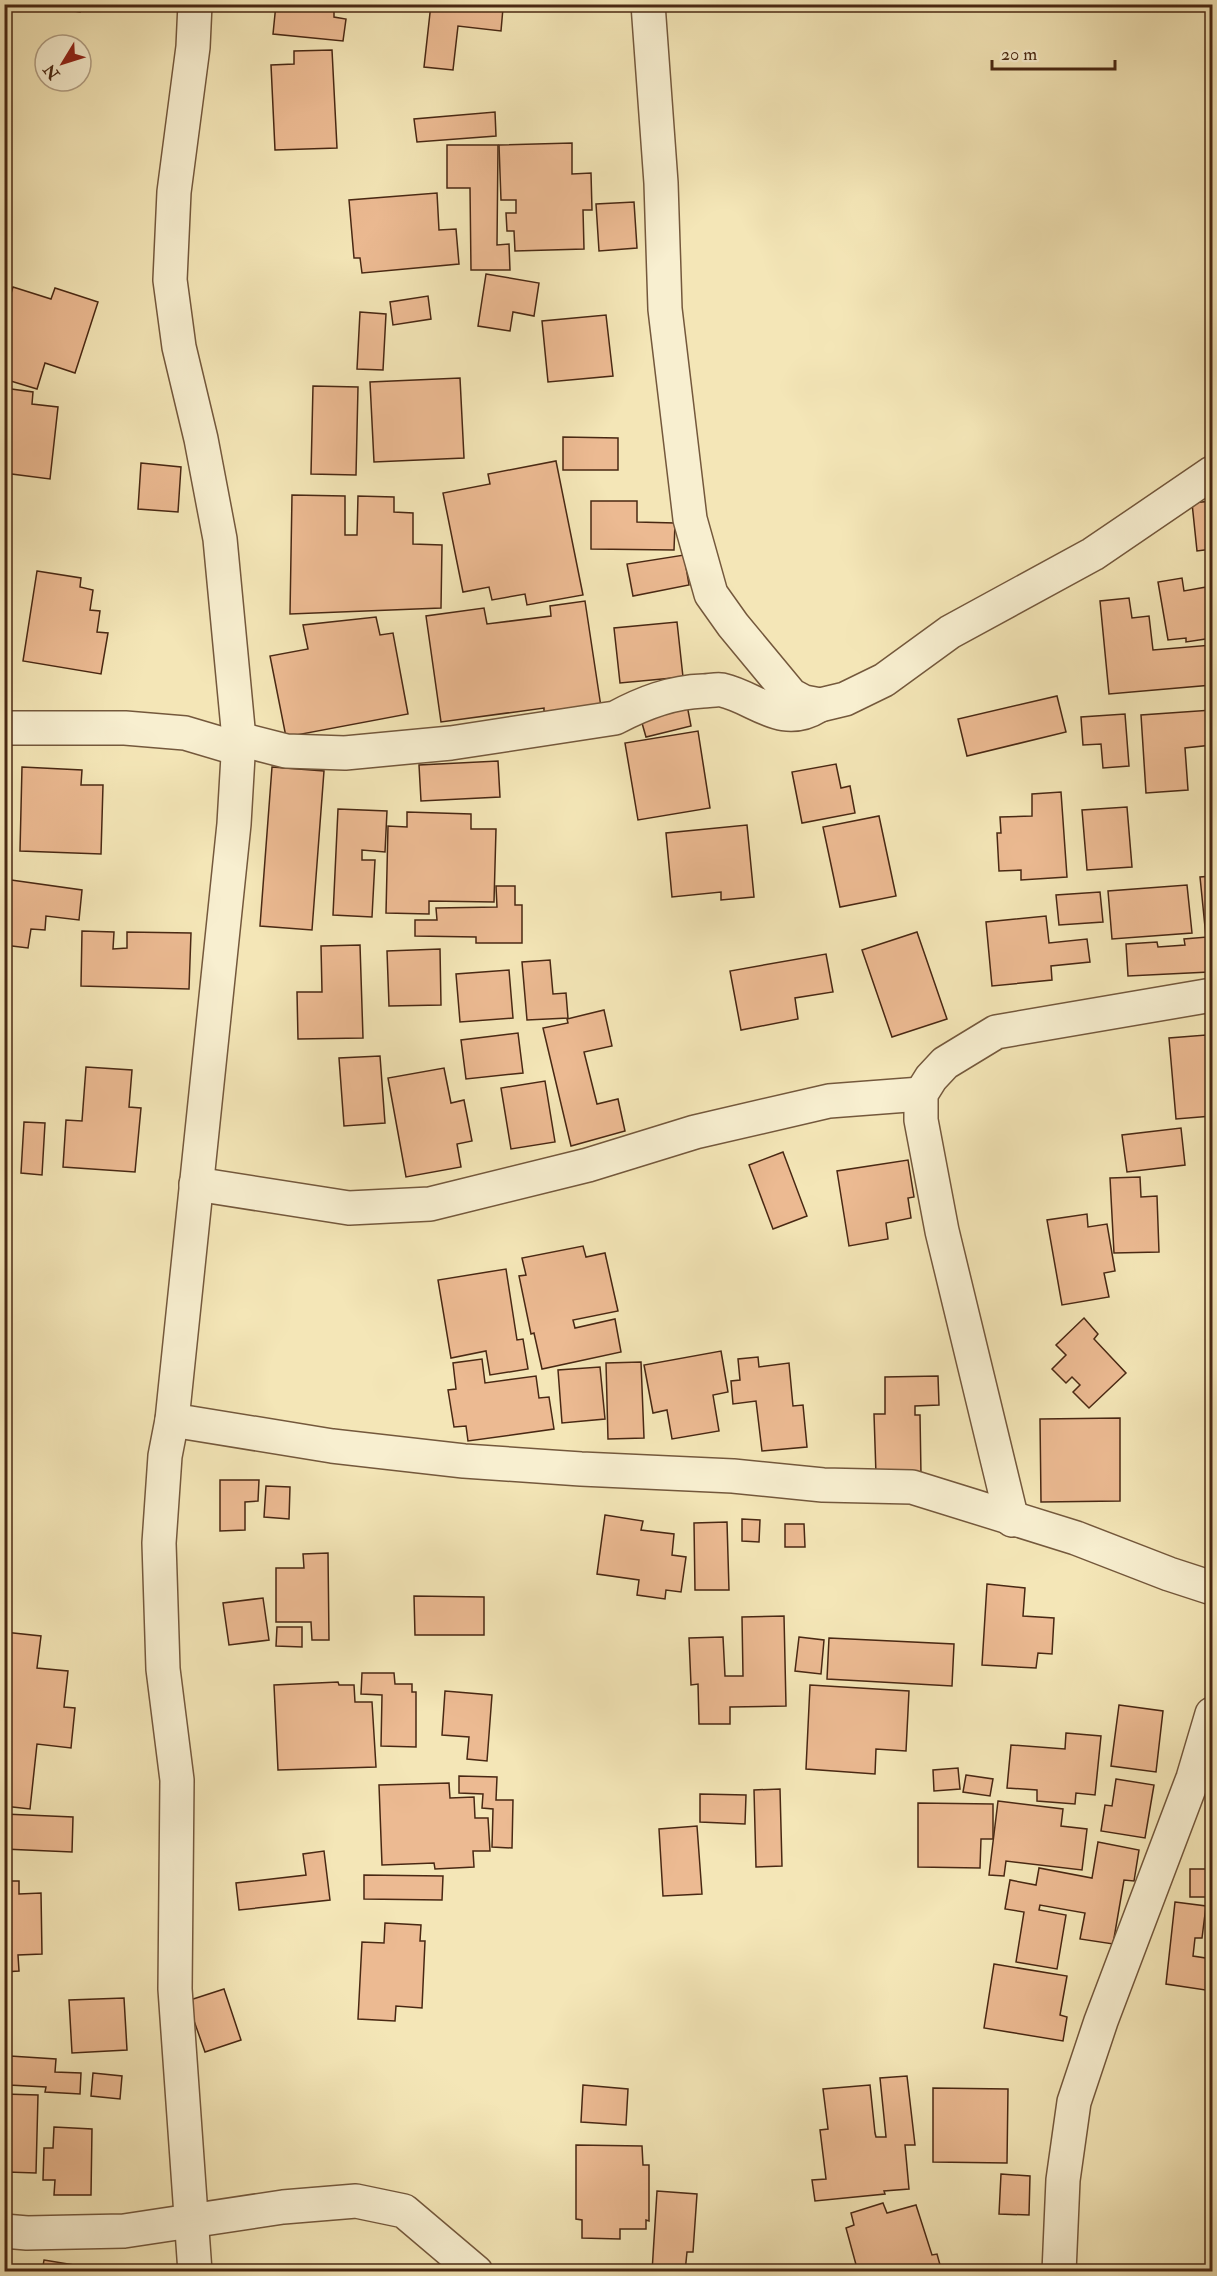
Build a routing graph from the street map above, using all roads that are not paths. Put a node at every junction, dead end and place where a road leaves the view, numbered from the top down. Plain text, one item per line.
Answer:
1 (195, 4) edge
2 (648, 4) edge
3 (1212, 473) edge
4 (820, 705) junction
5 (4, 728) edge
6 (239, 744) junction
7 (1212, 995) edge
8 (921, 1094) junction
9 (196, 1184) junction
10 (172, 1420) junction
11 (1012, 1520) junction
12 (1212, 1588) edge
13 (1212, 1714) edge
14 (193, 2221) junction
15 (4, 2231) edge
16 (195, 2271) edge
17 (476, 2271) edge
18 (1059, 2271) edge

1 - 6 street
2 - 4 street
3 - 4 street
4 - 6 street
5 - 6 street
6 - 9 street
7 - 8 street
8 - 9 street
8 - 11 street
9 - 10 street
10 - 11 street
10 - 14 street
11 - 12 street
13 - 18 street
14 - 15 street
14 - 16 street
14 - 17 street

